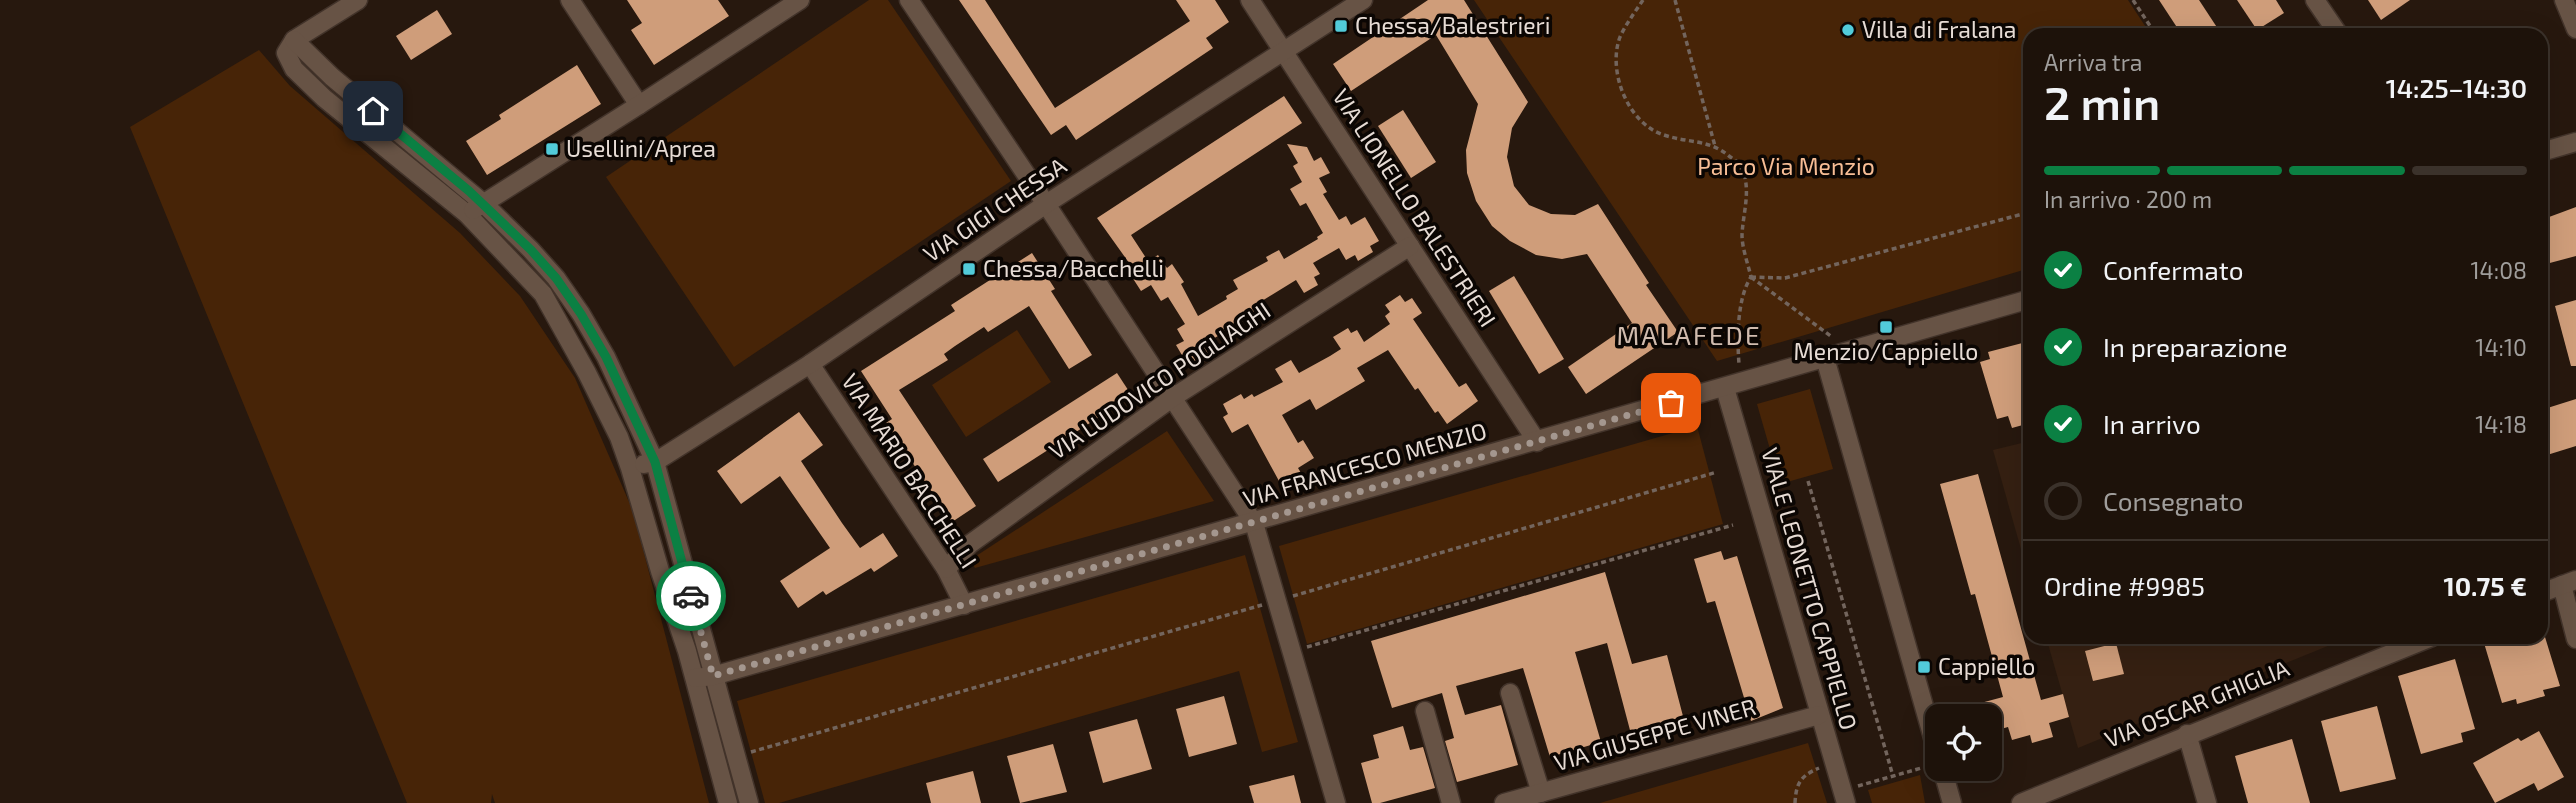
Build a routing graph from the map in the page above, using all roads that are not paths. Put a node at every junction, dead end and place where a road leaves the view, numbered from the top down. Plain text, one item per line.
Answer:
1 (358, 0) edge
2 (570, 0) edge
3 (800, 0) edge
4 (909, 0) edge
5 (1250, 0) edge
6 (1363, 0) edge
7 (2315, 0) edge
8 (2564, 0) edge
9 (2334, 28) edge
10 (2576, 29) edge
11 (295, 40) junction
12 (1283, 51) junction
13 (639, 106) junction
14 (2576, 142) edge
15 (2548, 150) edge
16 (482, 203) junction
17 (1046, 204) junction
18 (467, 214) junction
19 (1410, 246) junction
20 (2023, 301) edge
21 (1825, 358) junction
22 (810, 364) junction
23 (1733, 385) junction
24 (1172, 398) junction
25 (1537, 442) junction
26 (655, 462) junction
27 (630, 468) junction
28 (1254, 523) junction
29 (946, 569) junction
30 (2569, 582) edge
31 (2548, 590) edge
32 (964, 605) junction
33 (2576, 639) edge
34 (2413, 644) edge
35 (713, 676) junction
36 (695, 678) junction
37 (1510, 693) dead end
38 (1925, 710) edge
39 (1425, 711) dead end
40 (1819, 715) junction
41 (2187, 734) junction
42 (1941, 781) edge
43 (1541, 793) junction
44 (1844, 797) edge
45 (728, 803) edge
46 (749, 803) edge
47 (1336, 803) edge
48 (1451, 803) edge
49 (1504, 803) edge
50 (1952, 803) edge
51 (2021, 803) edge
52 (2207, 803) edge

1 - 11 street
2 - 13 street
3 - 13 street
4 - 17 street
5 - 12 street, VIA LIONELLO BALESTRIERI
6 - 12 street, VIA GIGI CHESSA
7 - 9 street
8 - 10 street
11 - 16 street
11 - 18 street
12 - 17 street, VIA GIGI CHESSA
12 - 19 street, VIA LIONELLO BALESTRIERI
13 - 16 street
14 - 15 street
16 - 18 street
16 - 26 street
17 - 22 street, VIA GIGI CHESSA
17 - 24 street
18 - 27 street
19 - 24 street, VIA LUDOVICO POGLIAGHI
19 - 25 street, VIA LIONELLO BALESTRIERI
20 - 21 street, VIA FRANCESCO MENZIO
21 - 23 street, VIA FRANCESCO MENZIO
21 - 38 street
22 - 26 street, VIA GIGI CHESSA
22 - 29 street, VIA MARIO BACCHELLI
23 - 25 street, VIA FRANCESCO MENZIO
23 - 40 street, VIALE LEONETTO CAPPIELLO
24 - 28 street
24 - 29 street, VIA LUDOVICO POGLIAGHI
25 - 28 street, VIA FRANCESCO MENZIO
26 - 27 street, VIA GIGI CHESSA
26 - 35 street
27 - 36 street
28 - 32 street, VIA FRANCESCO MENZIO
28 - 47 street
29 - 32 street, VIA MARIO BACCHELLI
30 - 31 street
30 - 33 street
32 - 35 street, VIA FRANCESCO MENZIO
34 - 41 street, VIA OSCAR GHIGLIA
35 - 36 street, VIA FRANCESCO MENZIO
35 - 46 street
36 - 45 street
37 - 43 street
39 - 48 street
40 - 43 street, VIA GIUSEPPE VINER
40 - 44 street, VIALE LEONETTO CAPPIELLO
41 - 51 street, VIA OSCAR GHIGLIA
41 - 52 street
42 - 50 street
43 - 49 street, VIA GIUSEPPE VINER

